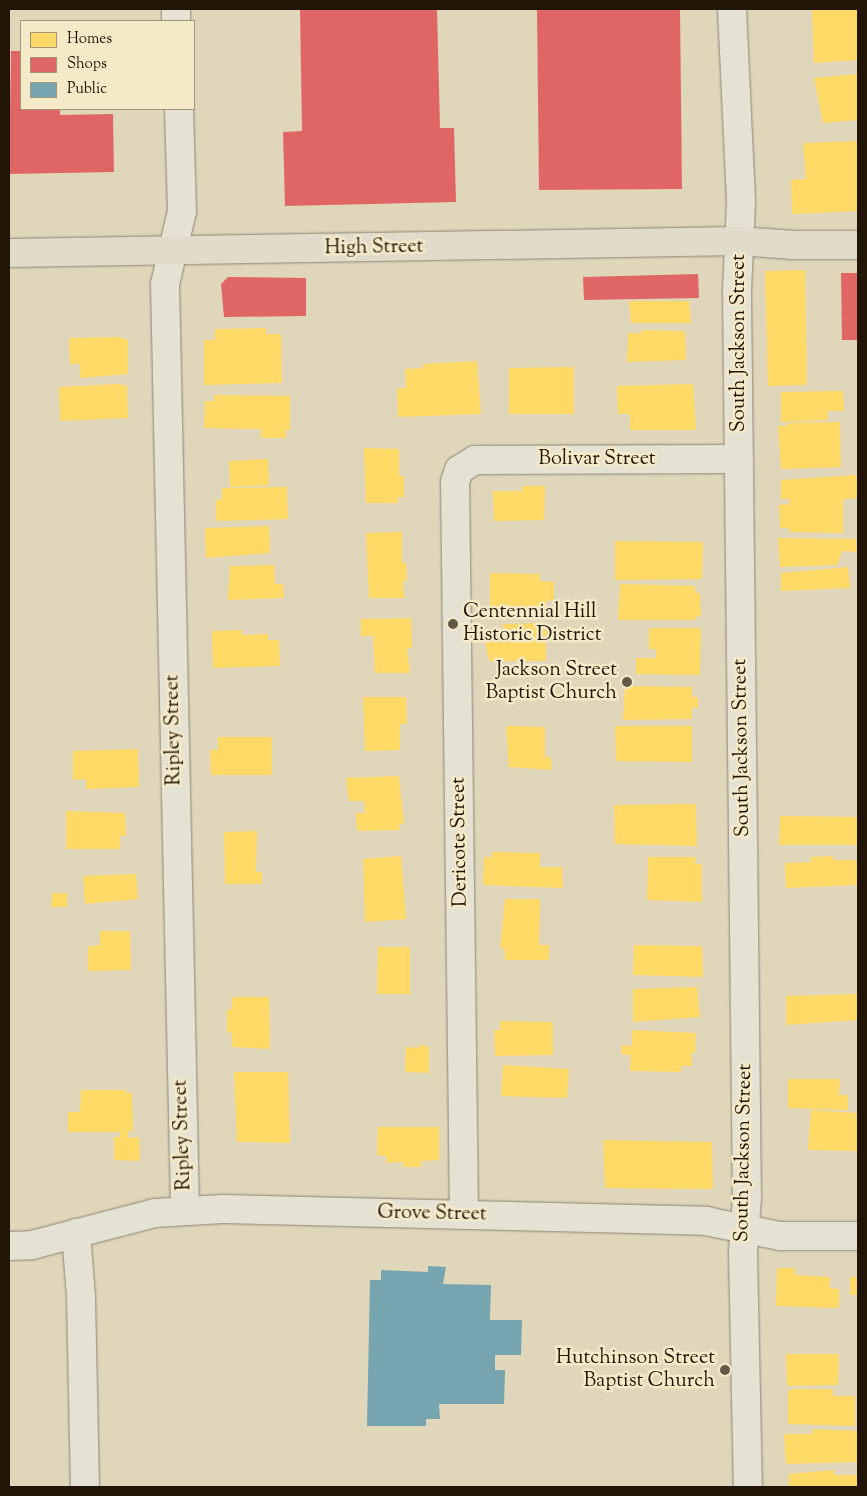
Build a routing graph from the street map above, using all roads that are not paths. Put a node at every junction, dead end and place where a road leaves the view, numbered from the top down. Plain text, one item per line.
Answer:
1 (732, 9) edge
2 (179, 110) edge
3 (739, 241) junction
4 (858, 245) edge
5 (173, 251) junction
6 (9, 253) edge
7 (739, 459) junction
8 (458, 470) joint
9 (185, 1211) junction
10 (464, 1215) junction
11 (745, 1228) junction
12 (76, 1233) junction
13 (858, 1236) edge
14 (9, 1246) edge
15 (85, 1487) edge
16 (748, 1487) edge

1 - 3 street, South Jackson Street
2 - 5 street, Ripley Street
3 - 4 main road, High Street
3 - 5 main road, High Street
3 - 7 street, South Jackson Street
5 - 6 main road, High Street
5 - 9 street, Ripley Street
7 - 8 street, Bolivar Street
7 - 11 street, South Jackson Street
8 - 10 street, Dericote Street
9 - 10 street, Grove Street
9 - 12 street, Grove Street
10 - 11 street, Grove Street
11 - 13 street, Grove Street
11 - 16 street, South Jackson Street
12 - 14 street, Grove Street
12 - 15 street

